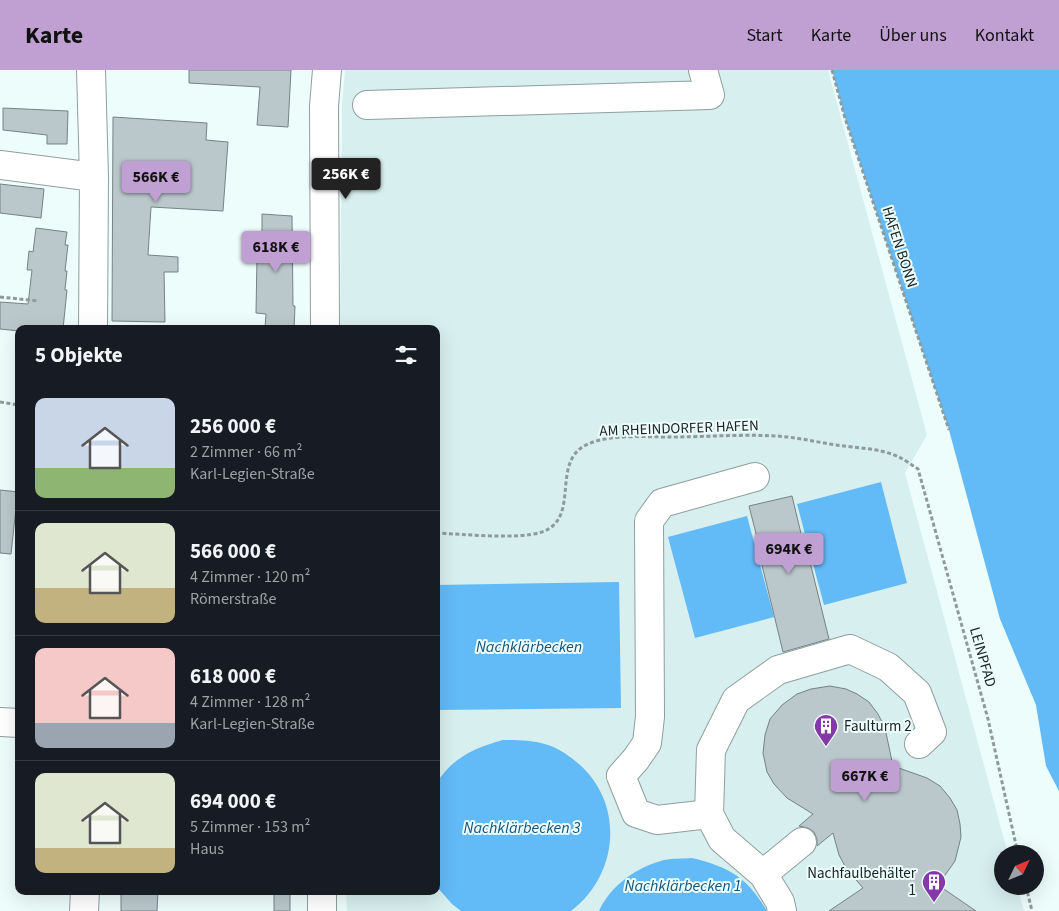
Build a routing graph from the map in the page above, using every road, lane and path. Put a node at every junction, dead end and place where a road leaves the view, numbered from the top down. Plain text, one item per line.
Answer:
1 (91, 70) edge
2 (327, 70) edge
3 (703, 70) edge
4 (832, 70) edge
5 (367, 105) dead end
6 (0, 166) edge
7 (94, 177) junction
8 (0, 297) edge
9 (39, 301) dead end
10 (93, 325) edge
11 (325, 325) edge
12 (0, 402) edge
13 (15, 404) edge
14 (949, 430) dead end
15 (918, 469) joint
16 (755, 477) dead end
17 (440, 533) edge
18 (0, 722) edge
19 (15, 723) edge
20 (919, 744) dead end
21 (709, 814) junction
22 (802, 842) dead end
23 (1016, 845) edge
24 (763, 874) junction
25 (85, 895) edge
26 (322, 895) edge
27 (1028, 895) edge
28 (84, 911) edge
29 (322, 911) edge
30 (782, 911) edge
31 (1032, 911) edge

1 - 7 street
2 - 11 street
3 - 5 street
4 - 14 path, HAFEN BONN
6 - 7 street
7 - 10 street
8 - 9 path
12 - 13 path
15 - 17 path, AM RHEINDORFER HAFEN
15 - 23 path, LEINPFAD
16 - 21 street
18 - 19 street
20 - 21 street
21 - 24 street
22 - 24 street
24 - 30 street
25 - 28 street
26 - 29 street
27 - 31 path

